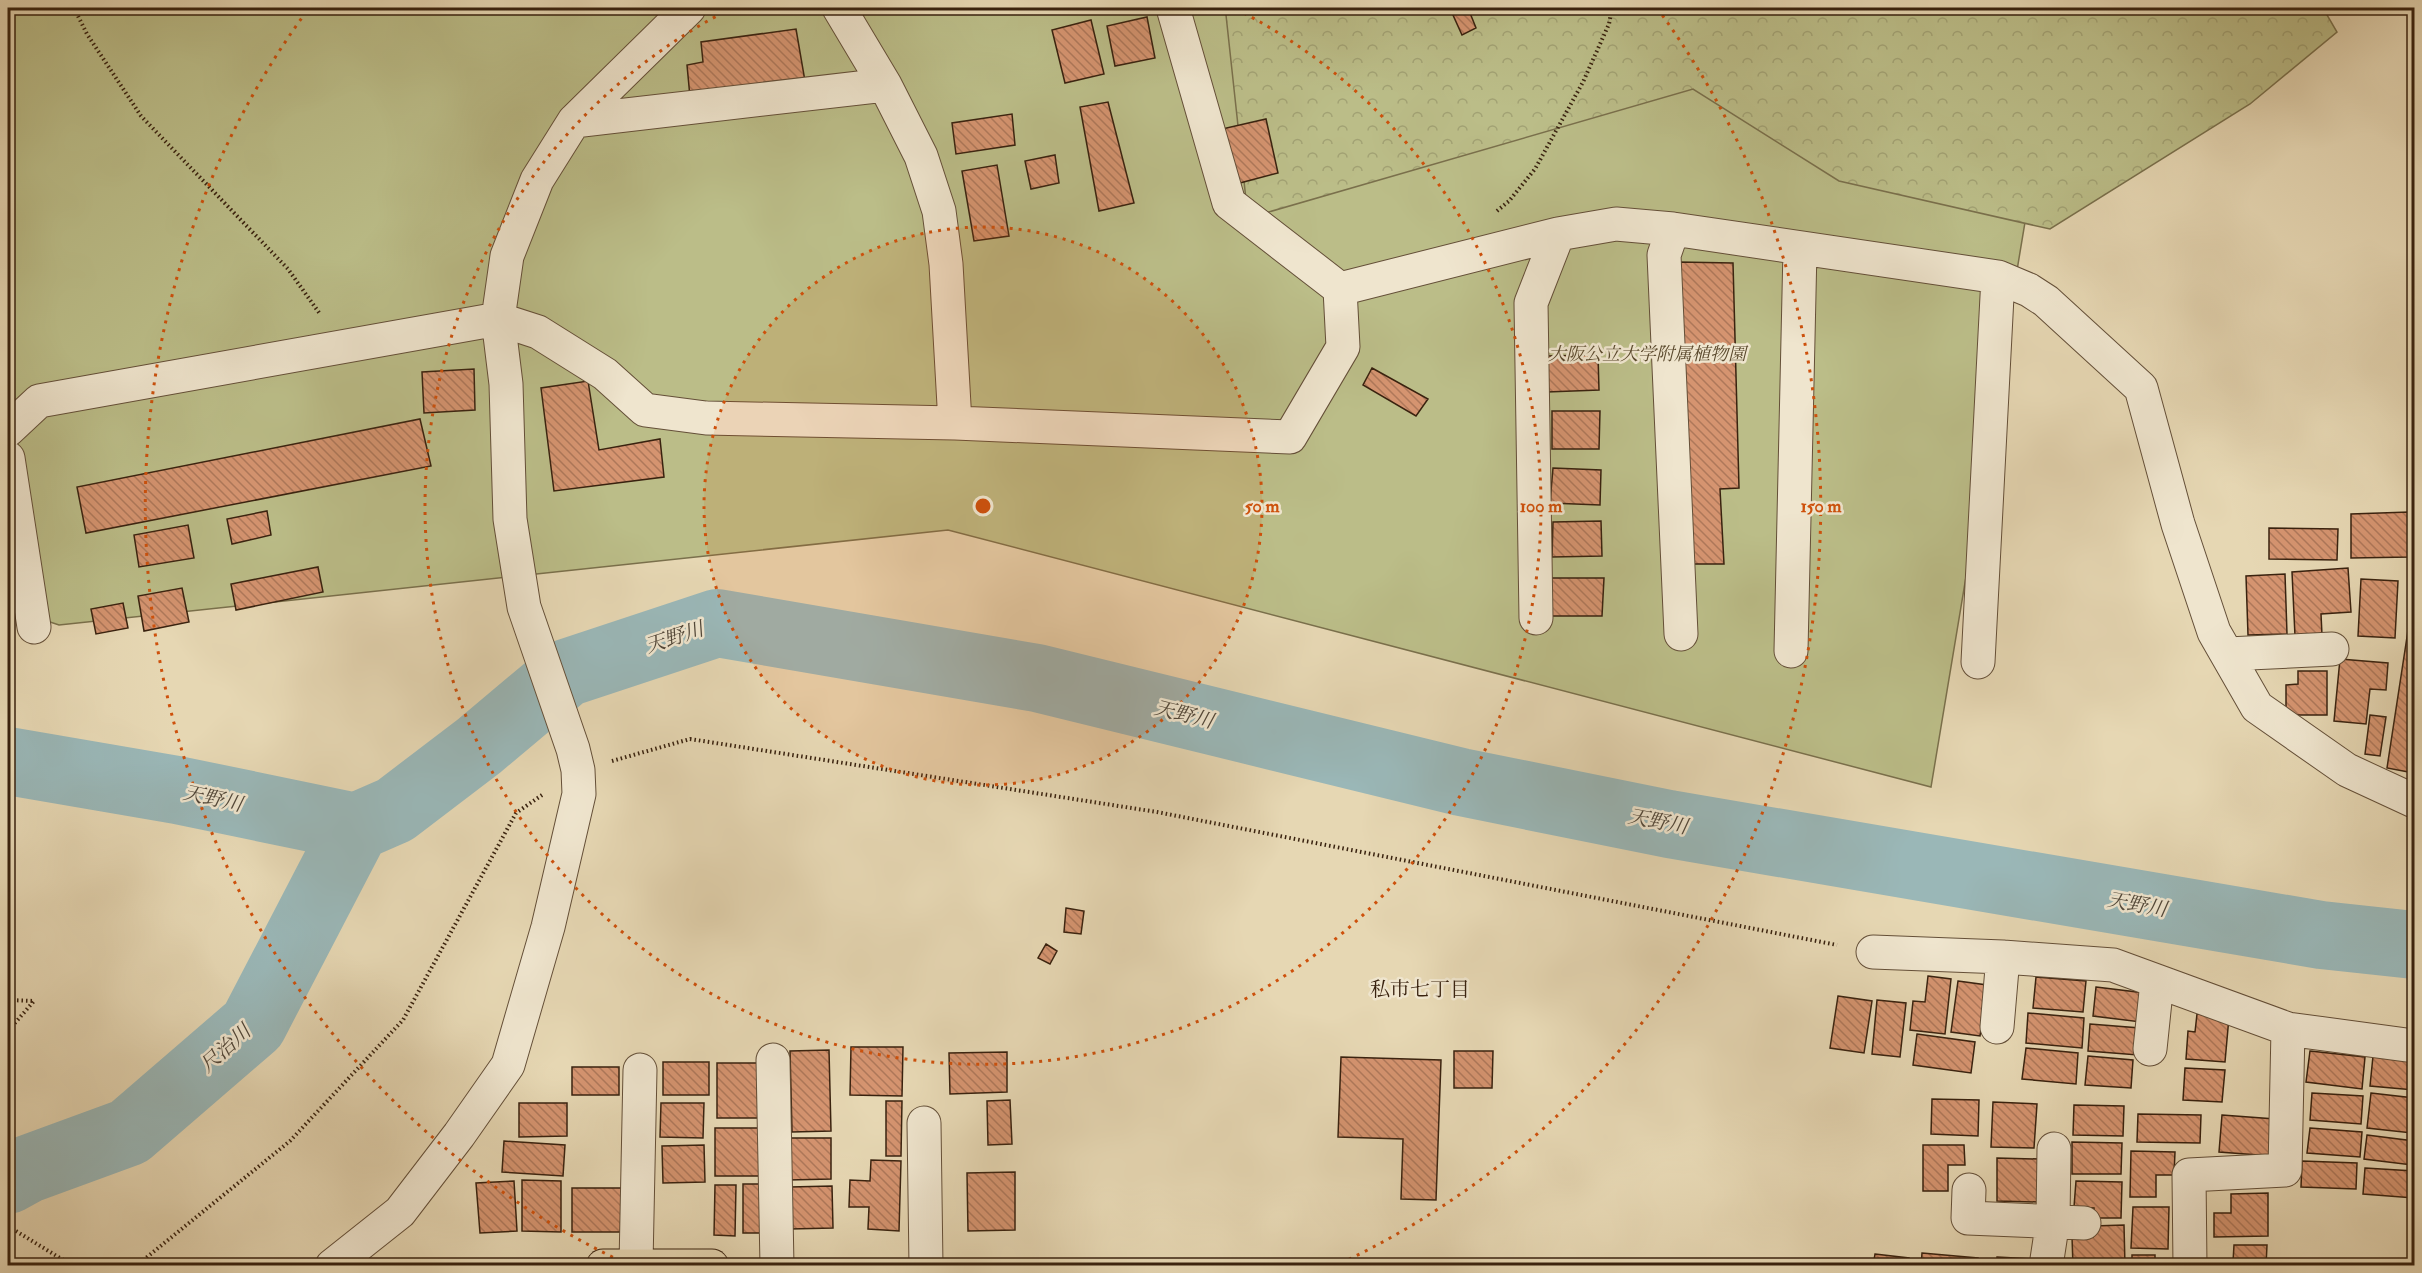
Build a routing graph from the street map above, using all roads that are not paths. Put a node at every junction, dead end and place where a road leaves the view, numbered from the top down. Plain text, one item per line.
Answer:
1 (689, 8) edge
2 (839, 8) edge
3 (1173, 8) edge
4 (885, 85) junction
5 (574, 121) junction
6 (1672, 230) junction
7 (1558, 234) junction
8 (1800, 249) junction
9 (1998, 277) junction
10 (1340, 290) junction
11 (498, 319) junction
12 (955, 423) junction
13 (8, 430) edge
14 (8, 458) edge
15 (1536, 618) dead end
16 (34, 627) dead end
17 (1681, 634) dead end
18 (2332, 649) dead end
19 (1791, 651) dead end
20 (2229, 654) junction
21 (1978, 662) dead end
22 (2415, 801) edge
23 (1874, 952) road end
24 (2003, 957) junction
25 (2157, 982) junction
26 (1997, 1027) dead end
27 (2288, 1029) junction
28 (2415, 1046) edge
29 (2150, 1049) dead end
30 (773, 1060) dead end
31 (640, 1070) dead end
32 (924, 1123) dead end
33 (2054, 1149) dead end
34 (1969, 1190) dead end
35 (2068, 1222) junction
36 (636, 1264) edge
37 (332, 1266) edge
38 (603, 1266) edge
39 (712, 1266) edge
40 (777, 1266) edge
41 (926, 1266) edge
42 (2046, 1266) edge
43 (2190, 1266) edge

1 - 5 street
2 - 4 street
3 - 10 street
4 - 5 street
4 - 12 street
5 - 11 street
6 - 7 street
6 - 8 street
6 - 17 street
7 - 10 street
7 - 15 street
8 - 9 street
8 - 19 street
9 - 20 street
9 - 21 street
10 - 12 street
11 - 12 street
11 - 13 street
11 - 37 street
14 - 16 street
18 - 20 street
20 - 22 street
23 - 24 street
24 - 25 street
24 - 26 street
25 - 27 street
25 - 29 street
27 - 28 street
27 - 43 street
30 - 40 street
31 - 36 street
32 - 41 street
33 - 35 street
34 - 35 street
35 - 42 street
36 - 38 highway
36 - 39 highway

